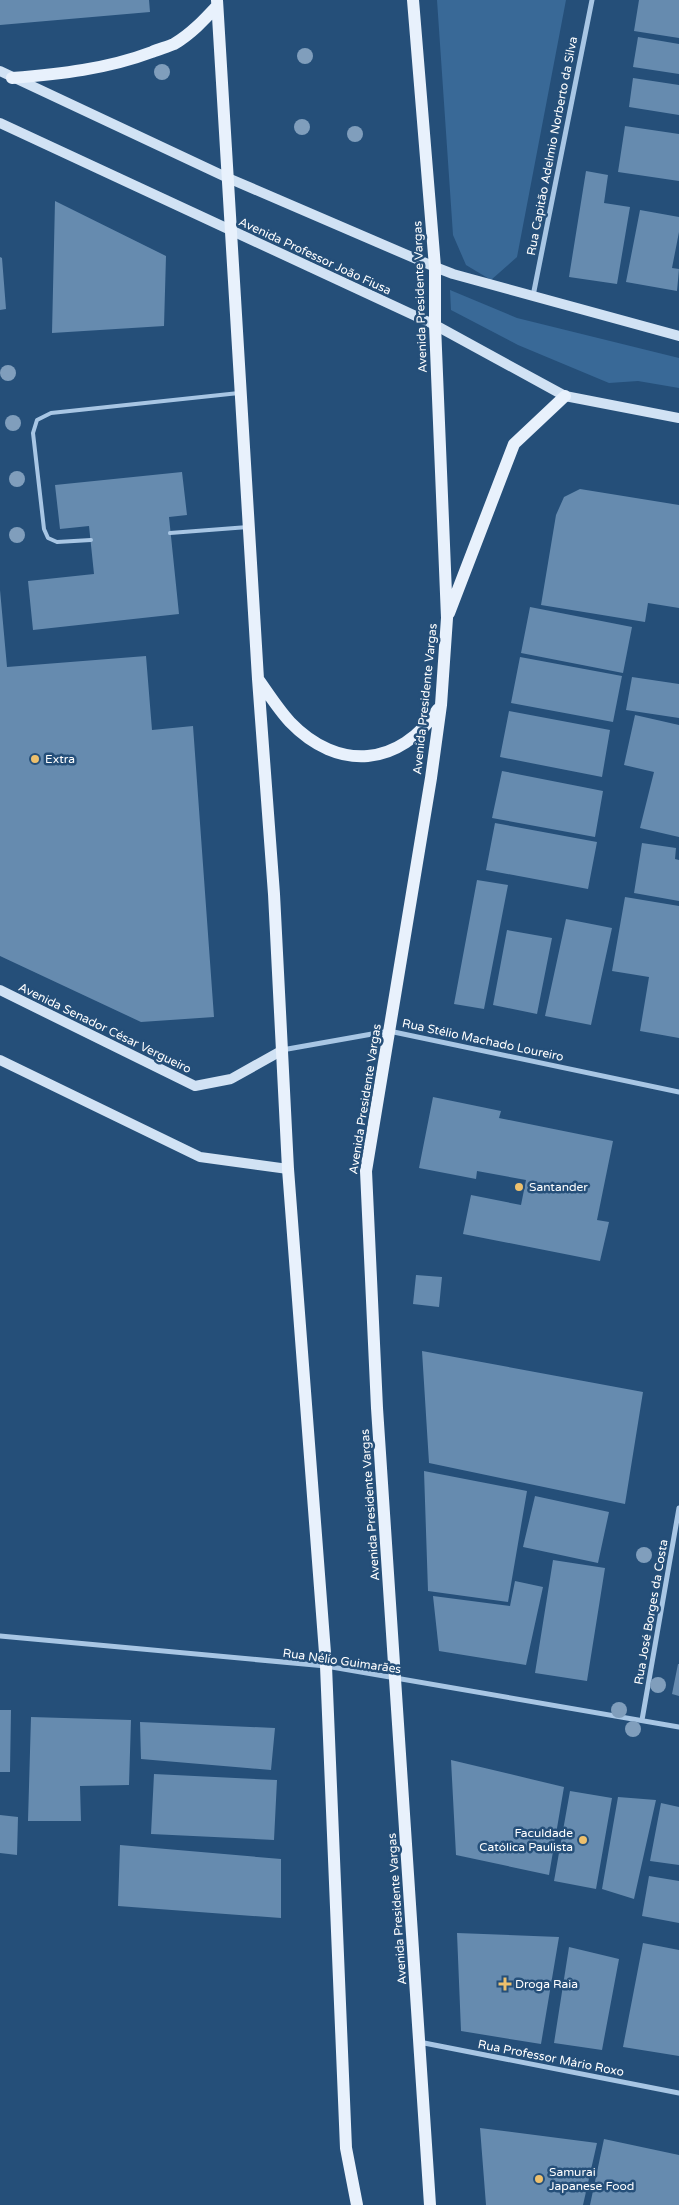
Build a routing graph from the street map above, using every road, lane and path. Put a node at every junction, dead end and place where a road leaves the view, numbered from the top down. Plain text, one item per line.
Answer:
1 (413, 0) edge
2 (592, 0) edge
3 (217, 3) edge
4 (0, 71) edge
5 (12, 78) junction
6 (0, 123) edge
7 (228, 178) junction
8 (232, 232) junction
9 (435, 267) junction
10 (533, 297) junction
11 (435, 325) junction
12 (679, 336) edge
13 (241, 393) junction
14 (565, 396) junction
15 (679, 418) edge
16 (249, 527) junction
17 (170, 533) dead end
18 (91, 540) dead end
19 (447, 618) junction
20 (258, 678) junction
21 (441, 705) junction
22 (0, 990) edge
23 (389, 1031) junction
24 (281, 1050) junction
25 (0, 1060) edge
26 (679, 1092) edge
27 (288, 1169) junction
28 (679, 1508) edge
29 (0, 1636) edge
30 (326, 1666) junction
31 (395, 1678) junction
32 (642, 1720) junction
33 (679, 1727) edge
34 (419, 2042) junction
35 (679, 2093) edge
36 (357, 2205) edge
37 (430, 2205) edge

1 - 9 main road, Avenida Presidente Vargas
2 - 10 street, Rua Capitão Adelmio Norberto da Silva
3 - 5 main road
3 - 7 main road
4 - 5 main road
5 - 7 main road
6 - 8 main road, Avenida Professor João Fiusa
7 - 8 main road
7 - 9 main road
8 - 11 main road, Avenida Professor João Fiusa
8 - 13 main road
9 - 10 main road
9 - 11 main road, Avenida Presidente Vargas
10 - 12 main road
11 - 14 main road, Avenida Professor João Fiusa
11 - 19 main road, Avenida Presidente Vargas
13 - 16 main road
13 - 18 lane
14 - 15 main road, Avenida Professor João Fiusa
14 - 19 main road
16 - 17 lane
16 - 20 main road
19 - 21 main road, Avenida Presidente Vargas
20 - 21 main road
20 - 24 main road
21 - 23 main road, Avenida Presidente Vargas
22 - 24 main road, Avenida Senador César Vergueiro
23 - 24 street, Rua Stélio Machado Loureiro
23 - 26 street, Rua Stélio Machado Loureiro
23 - 31 main road, Avenida Presidente Vargas
24 - 27 main road
25 - 27 main road
27 - 30 main road
28 - 32 street, Rua José Borges da Costa
29 - 30 street, Rua Nélio Guimarães
30 - 31 street, Rua Nélio Guimarães
30 - 36 main road
31 - 32 street, Rua Nélio Guimarães
31 - 34 main road, Avenida Presidente Vargas
32 - 33 street, Rua Nélio Guimarães
34 - 35 street, Rua Professor Mário Roxo
34 - 37 main road, Avenida Presidente Vargas

